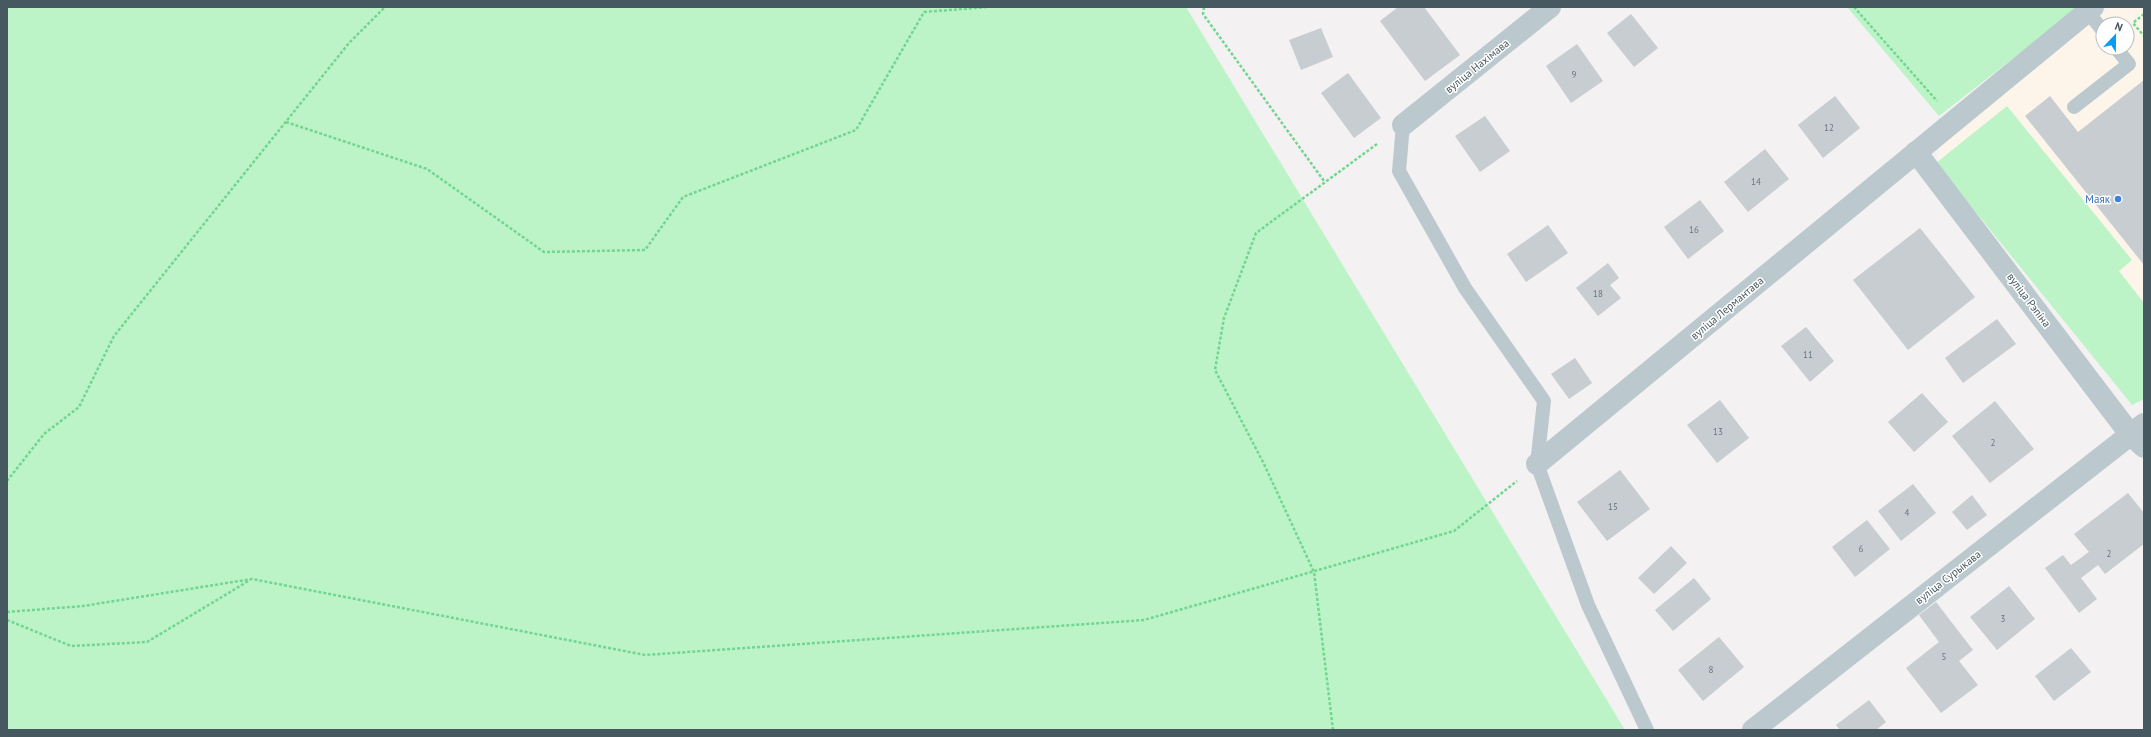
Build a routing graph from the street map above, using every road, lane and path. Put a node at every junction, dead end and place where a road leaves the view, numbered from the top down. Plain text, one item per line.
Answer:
1 (385, 7) edge
2 (988, 7) edge
3 (1204, 7) edge
4 (1550, 7) edge
5 (1854, 7) edge
6 (2090, 9) edge
7 (2144, 14) edge
8 (2144, 36) edge
9 (2122, 56) edge
10 (2074, 107) dead end
11 (286, 122) junction
12 (1955, 122) junction
13 (1404, 125) junction
14 (1916, 152) junction
15 (1324, 181) junction
16 (2139, 435) edge
17 (1537, 464) junction
18 (7, 481) edge
19 (1314, 572) junction
20 (252, 579) junction
21 (7, 612) edge
22 (7, 620) edge
23 (1334, 730) edge
24 (1647, 730) edge
25 (1753, 730) edge

1 - 11 path
2 - 11 path
3 - 15 path
4 - 13 street, вуліца Нахімава
5 - 12 path
6 - 12 street, вуліца Лермантава
7 - 8 path
9 - 10 lane
11 - 18 path
12 - 14 street, вуліца Лермантава
13 - 15 path
13 - 17 lane
14 - 16 street, вуліца Рэпіна
14 - 17 street, вуліца Лермантава
15 - 19 path
16 - 25 street, вуліца Сурыкава
17 - 19 path
17 - 24 lane
19 - 20 path
19 - 23 path
20 - 21 path
20 - 22 path

